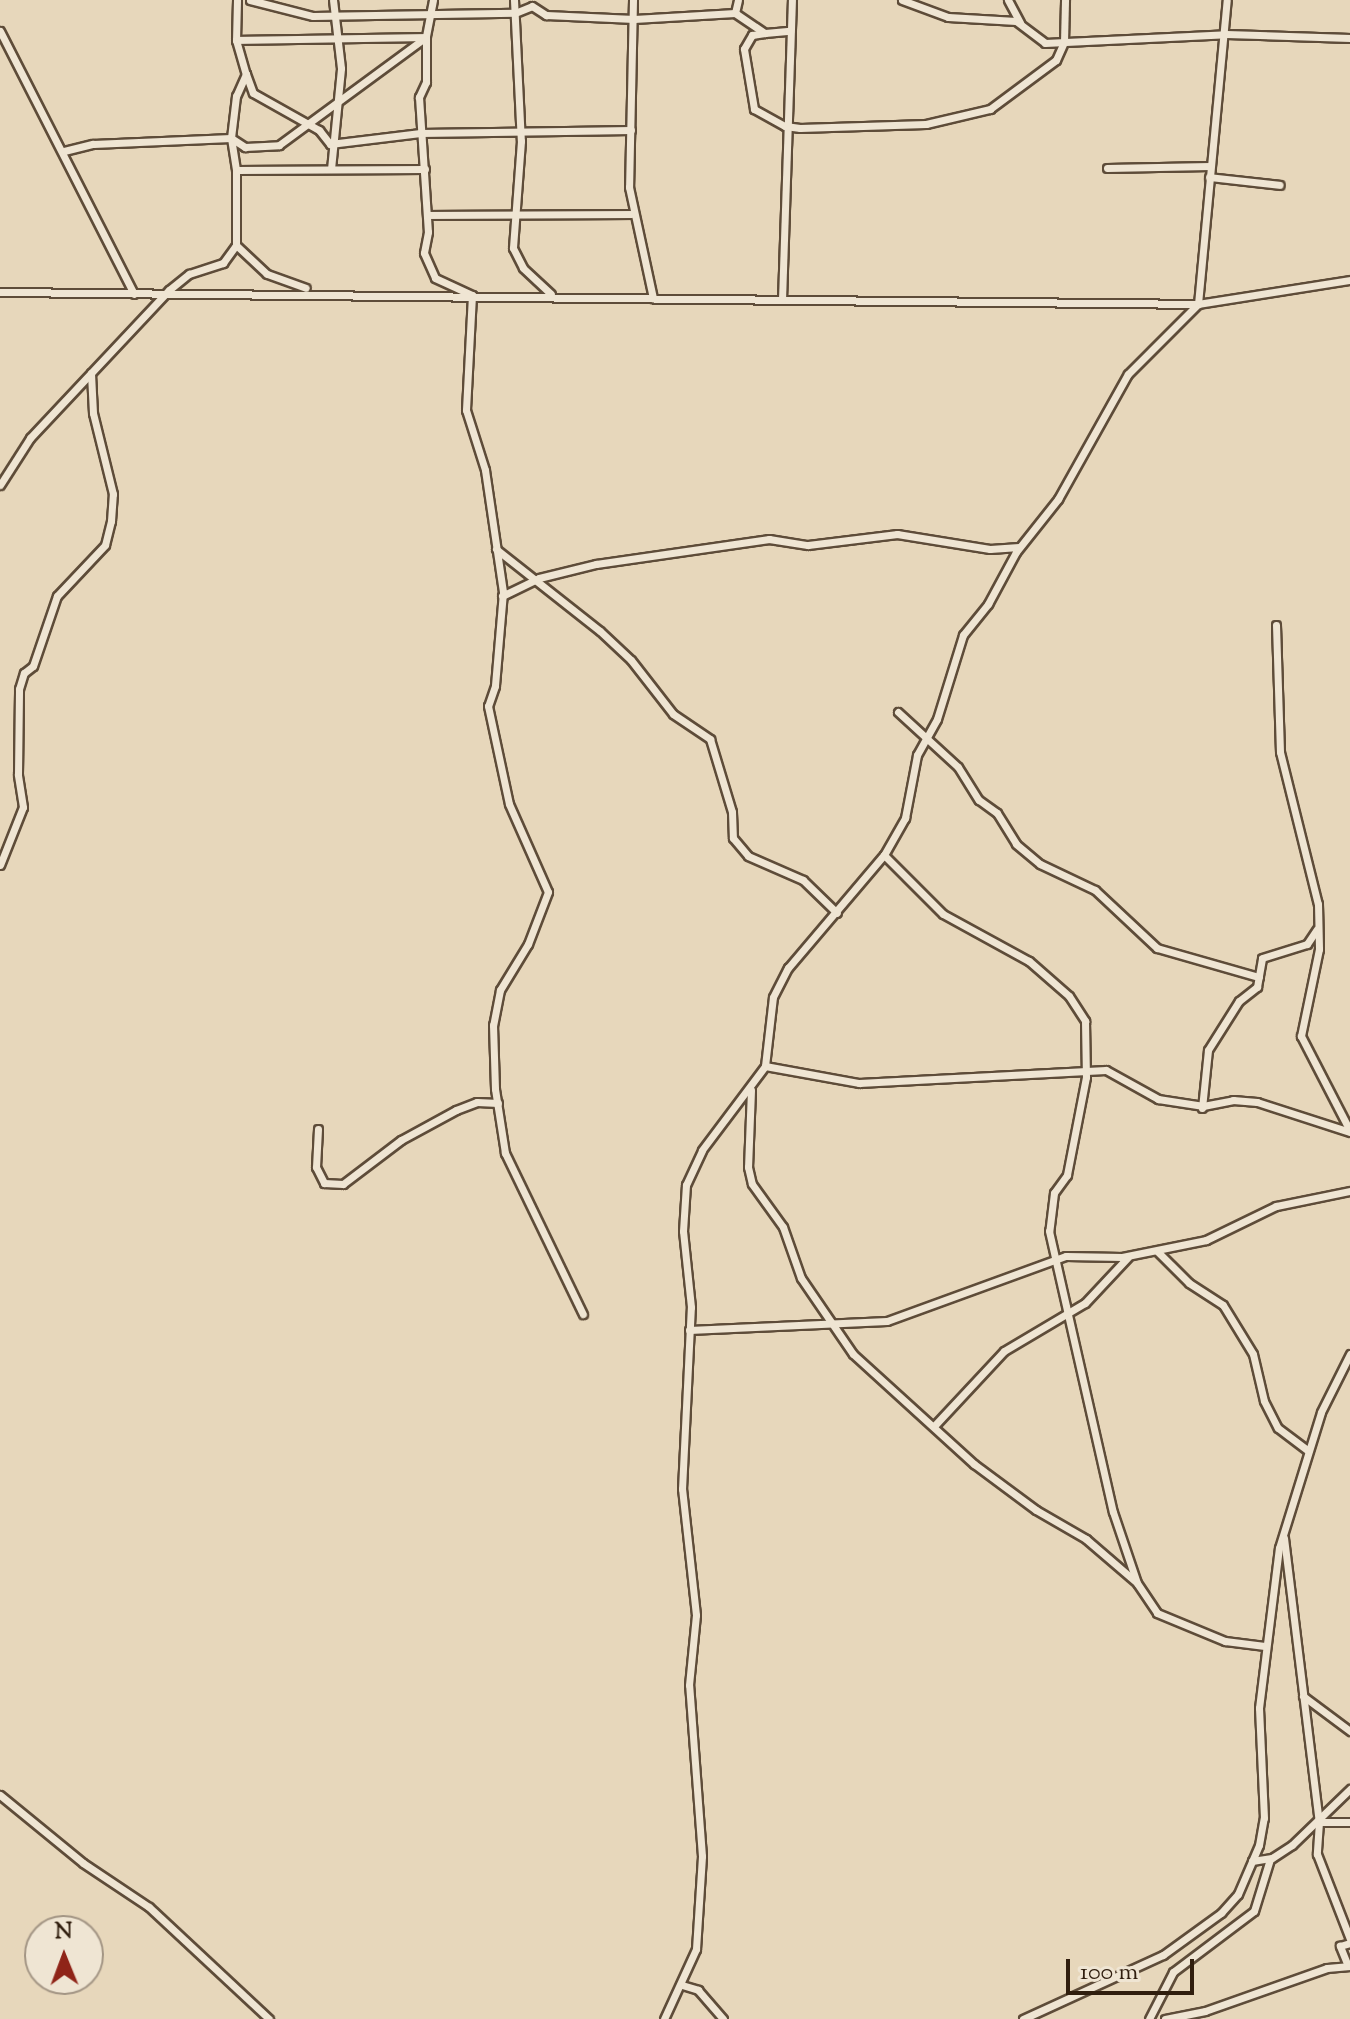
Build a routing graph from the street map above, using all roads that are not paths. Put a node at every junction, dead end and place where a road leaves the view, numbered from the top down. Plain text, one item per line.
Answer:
1 (237, 0) edge
2 (250, 0) edge
3 (333, 0) edge
4 (433, 0) edge
5 (514, 0) edge
6 (633, 0) edge
7 (738, 0) edge
8 (792, 0) edge
9 (902, 0) edge
10 (1008, 0) edge
11 (1065, 0) edge
12 (1227, 0) edge
13 (433, 13) junction
14 (515, 13) junction
15 (735, 13) junction
16 (334, 16) junction
17 (634, 19) junction
18 (1020, 23) junction
19 (0, 31) edge
20 (790, 31) junction
21 (765, 33) junction
22 (1226, 34) junction
23 (336, 37) junction
24 (426, 37) junction
25 (1350, 38) edge
26 (236, 40) junction
27 (1064, 42) junction
28 (246, 74) junction
29 (337, 107) junction
30 (304, 125) junction
31 (785, 126) junction
32 (631, 130) junction
33 (521, 132) junction
34 (420, 133) junction
35 (231, 138) junction
36 (330, 144) junction
37 (64, 151) junction
38 (1210, 166) junction
39 (1107, 168) dead end
40 (331, 169) junction
41 (425, 169) junction
42 (236, 170) junction
43 (1209, 177) junction
44 (1280, 185) dead end
45 (517, 213) junction
46 (631, 214) junction
47 (427, 215) junction
48 (236, 245) junction
49 (1350, 280) edge
50 (169, 290) junction
51 (313, 291) junction
52 (0, 292) edge
53 (134, 294) junction
54 (472, 295) junction
55 (552, 295) junction
56 (653, 298) junction
57 (782, 300) junction
58 (1198, 304) junction
59 (91, 373) junction
60 (0, 485) edge
61 (495, 547) junction
62 (1019, 547) junction
63 (539, 578) junction
64 (502, 596) junction
65 (1276, 625) dead end
66 (898, 712) dead end
67 (928, 737) junction
68 (884, 855) junction
69 (0, 865) edge
70 (837, 913) junction
71 (1319, 923) junction
72 (1259, 977) junction
73 (765, 1066) junction
74 (1086, 1072) junction
75 (495, 1089) junction
76 (751, 1090) junction
77 (484, 1101) junction
78 (498, 1103) junction
79 (1202, 1107) junction
80 (318, 1129) dead end
81 (1350, 1132) edge
82 (1350, 1191) edge
83 (1157, 1251) junction
84 (1128, 1257) junction
85 (1057, 1260) junction
86 (1067, 1313) junction
87 (583, 1314) dead end
88 (834, 1324) junction
89 (689, 1330) junction
90 (1350, 1354) edge
91 (935, 1425) junction
92 (1308, 1451) junction
93 (1283, 1534) junction
94 (1137, 1583) junction
95 (1265, 1646) junction
96 (1303, 1696) junction
97 (1350, 1731) edge
98 (1350, 1789) edge
99 (0, 1795) edge
100 (1319, 1822) junction
101 (1350, 1822) edge
102 (1270, 1859) junction
103 (1252, 1861) junction
104 (1350, 1907) edge
105 (1340, 1910) junction
106 (1350, 1941) edge
107 (1349, 1966) edge
108 (682, 1985) junction
109 (269, 2019) edge
110 (664, 2019) edge
111 (723, 2019) edge
112 (1023, 2019) edge
113 (1149, 2019) edge
114 (1165, 2019) edge

1 - 26 street
2 - 16 street
3 - 16 street
4 - 13 street
5 - 14 street
6 - 17 street
7 - 15 street
8 - 20 street
9 - 18 street
10 - 18 street
11 - 27 street
12 - 22 street
13 - 14 street
13 - 16 street
13 - 24 street
14 - 17 street
14 - 33 street
15 - 17 street
15 - 21 street
16 - 23 street
17 - 32 street
18 - 27 street
19 - 37 street
20 - 21 street
20 - 31 street
21 - 31 street
22 - 25 street
22 - 27 street
22 - 38 street
23 - 24 street
23 - 26 street
23 - 29 street
24 - 29 street
24 - 34 street
26 - 28 street
27 - 31 street
28 - 30 street
28 - 35 street
29 - 30 street
29 - 36 street
30 - 35 street
30 - 36 street
31 - 57 street
32 - 33 street
32 - 46 street
33 - 34 street
33 - 45 street
34 - 36 street
34 - 41 street
35 - 37 street
35 - 42 street
36 - 40 street
37 - 53 street
38 - 39 street
38 - 43 street
40 - 41 street
40 - 42 street
41 - 47 street
42 - 48 street
43 - 44 street
43 - 58 street
45 - 46 street
45 - 47 street
45 - 55 street
46 - 56 street
47 - 54 street
48 - 50 street
48 - 51 street
49 - 58 street
50 - 51 street
50 - 53 street
50 - 59 street
51 - 54 street
52 - 53 street
54 - 55 street
54 - 61 street
55 - 56 street
56 - 57 street
57 - 58 street
58 - 62 street
59 - 60 street
59 - 69 street
61 - 63 street
61 - 64 street
62 - 63 street
62 - 67 street
63 - 64 street
63 - 70 street
64 - 75 street
65 - 71 street
66 - 67 street
67 - 68 street
67 - 72 street
68 - 70 street
68 - 74 street
70 - 73 street
71 - 72 street
71 - 81 street
72 - 79 street
73 - 74 street
73 - 76 street
74 - 79 street
74 - 85 street
75 - 77 street
75 - 78 street
76 - 88 street
76 - 89 street
77 - 78 street
77 - 80 street
78 - 87 street
79 - 81 street
82 - 83 street
83 - 84 street
83 - 92 street
84 - 85 street
84 - 86 street
85 - 86 street
85 - 88 street
86 - 91 street
86 - 94 street
88 - 89 street
88 - 91 street
89 - 108 street
90 - 92 street
91 - 94 street
92 - 93 street
93 - 95 street
93 - 96 street
94 - 95 street
95 - 103 street
96 - 97 street
96 - 100 street
98 - 100 street
99 - 109 street
100 - 101 street
100 - 102 street
100 - 105 street
102 - 103 street
102 - 113 street
103 - 112 street
104 - 105 street
105 - 106 street
106 - 107 street
107 - 114 street
108 - 110 street
108 - 111 street

